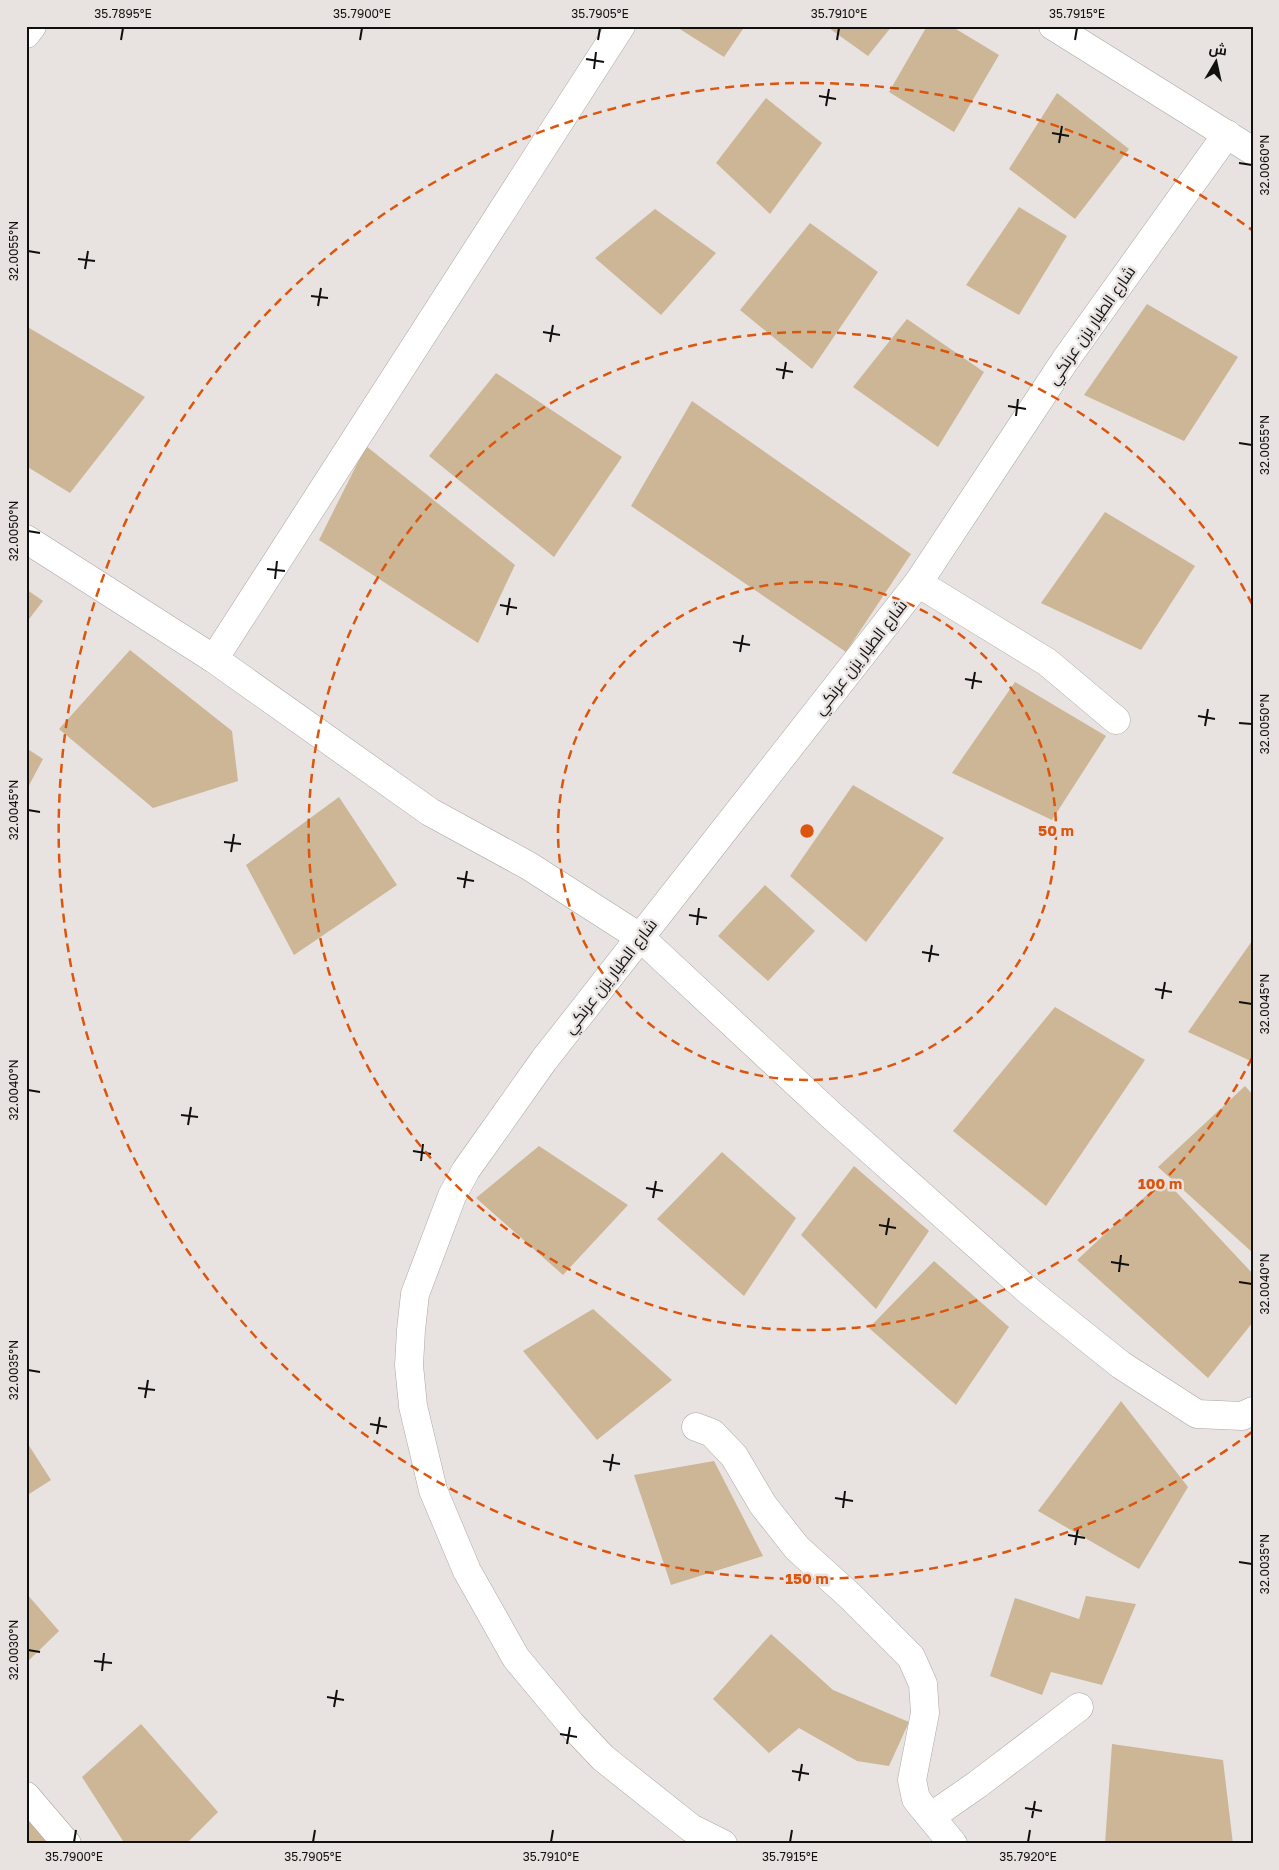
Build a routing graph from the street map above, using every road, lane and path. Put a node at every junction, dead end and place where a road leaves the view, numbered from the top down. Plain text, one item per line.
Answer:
1 (32, 26) edge
2 (621, 26) edge
3 (1053, 26) edge
4 (26, 34) edge
5 (1227, 134) junction
6 (1253, 151) edge
7 (26, 539) edge
8 (918, 583) junction
9 (214, 659) junction
10 (1116, 720) dead end
11 (641, 938) junction
12 (1253, 1411) edge
13 (696, 1427) dead end
14 (1079, 1707) dead end
15 (26, 1796) edge
16 (932, 1816) junction
17 (67, 1844) edge
18 (723, 1844) edge
19 (953, 1844) edge

1 - 4 street
2 - 9 street
3 - 5 street
5 - 6 street
5 - 8 street, شارع الطيار يزن عرنكي
7 - 9 street
8 - 10 street
8 - 11 street, شارع الطيار يزن عرنكي
9 - 11 street
11 - 12 street
11 - 18 street, شارع الطيار يزن عرنكي
13 - 16 street
14 - 16 street
15 - 17 street
16 - 19 street

